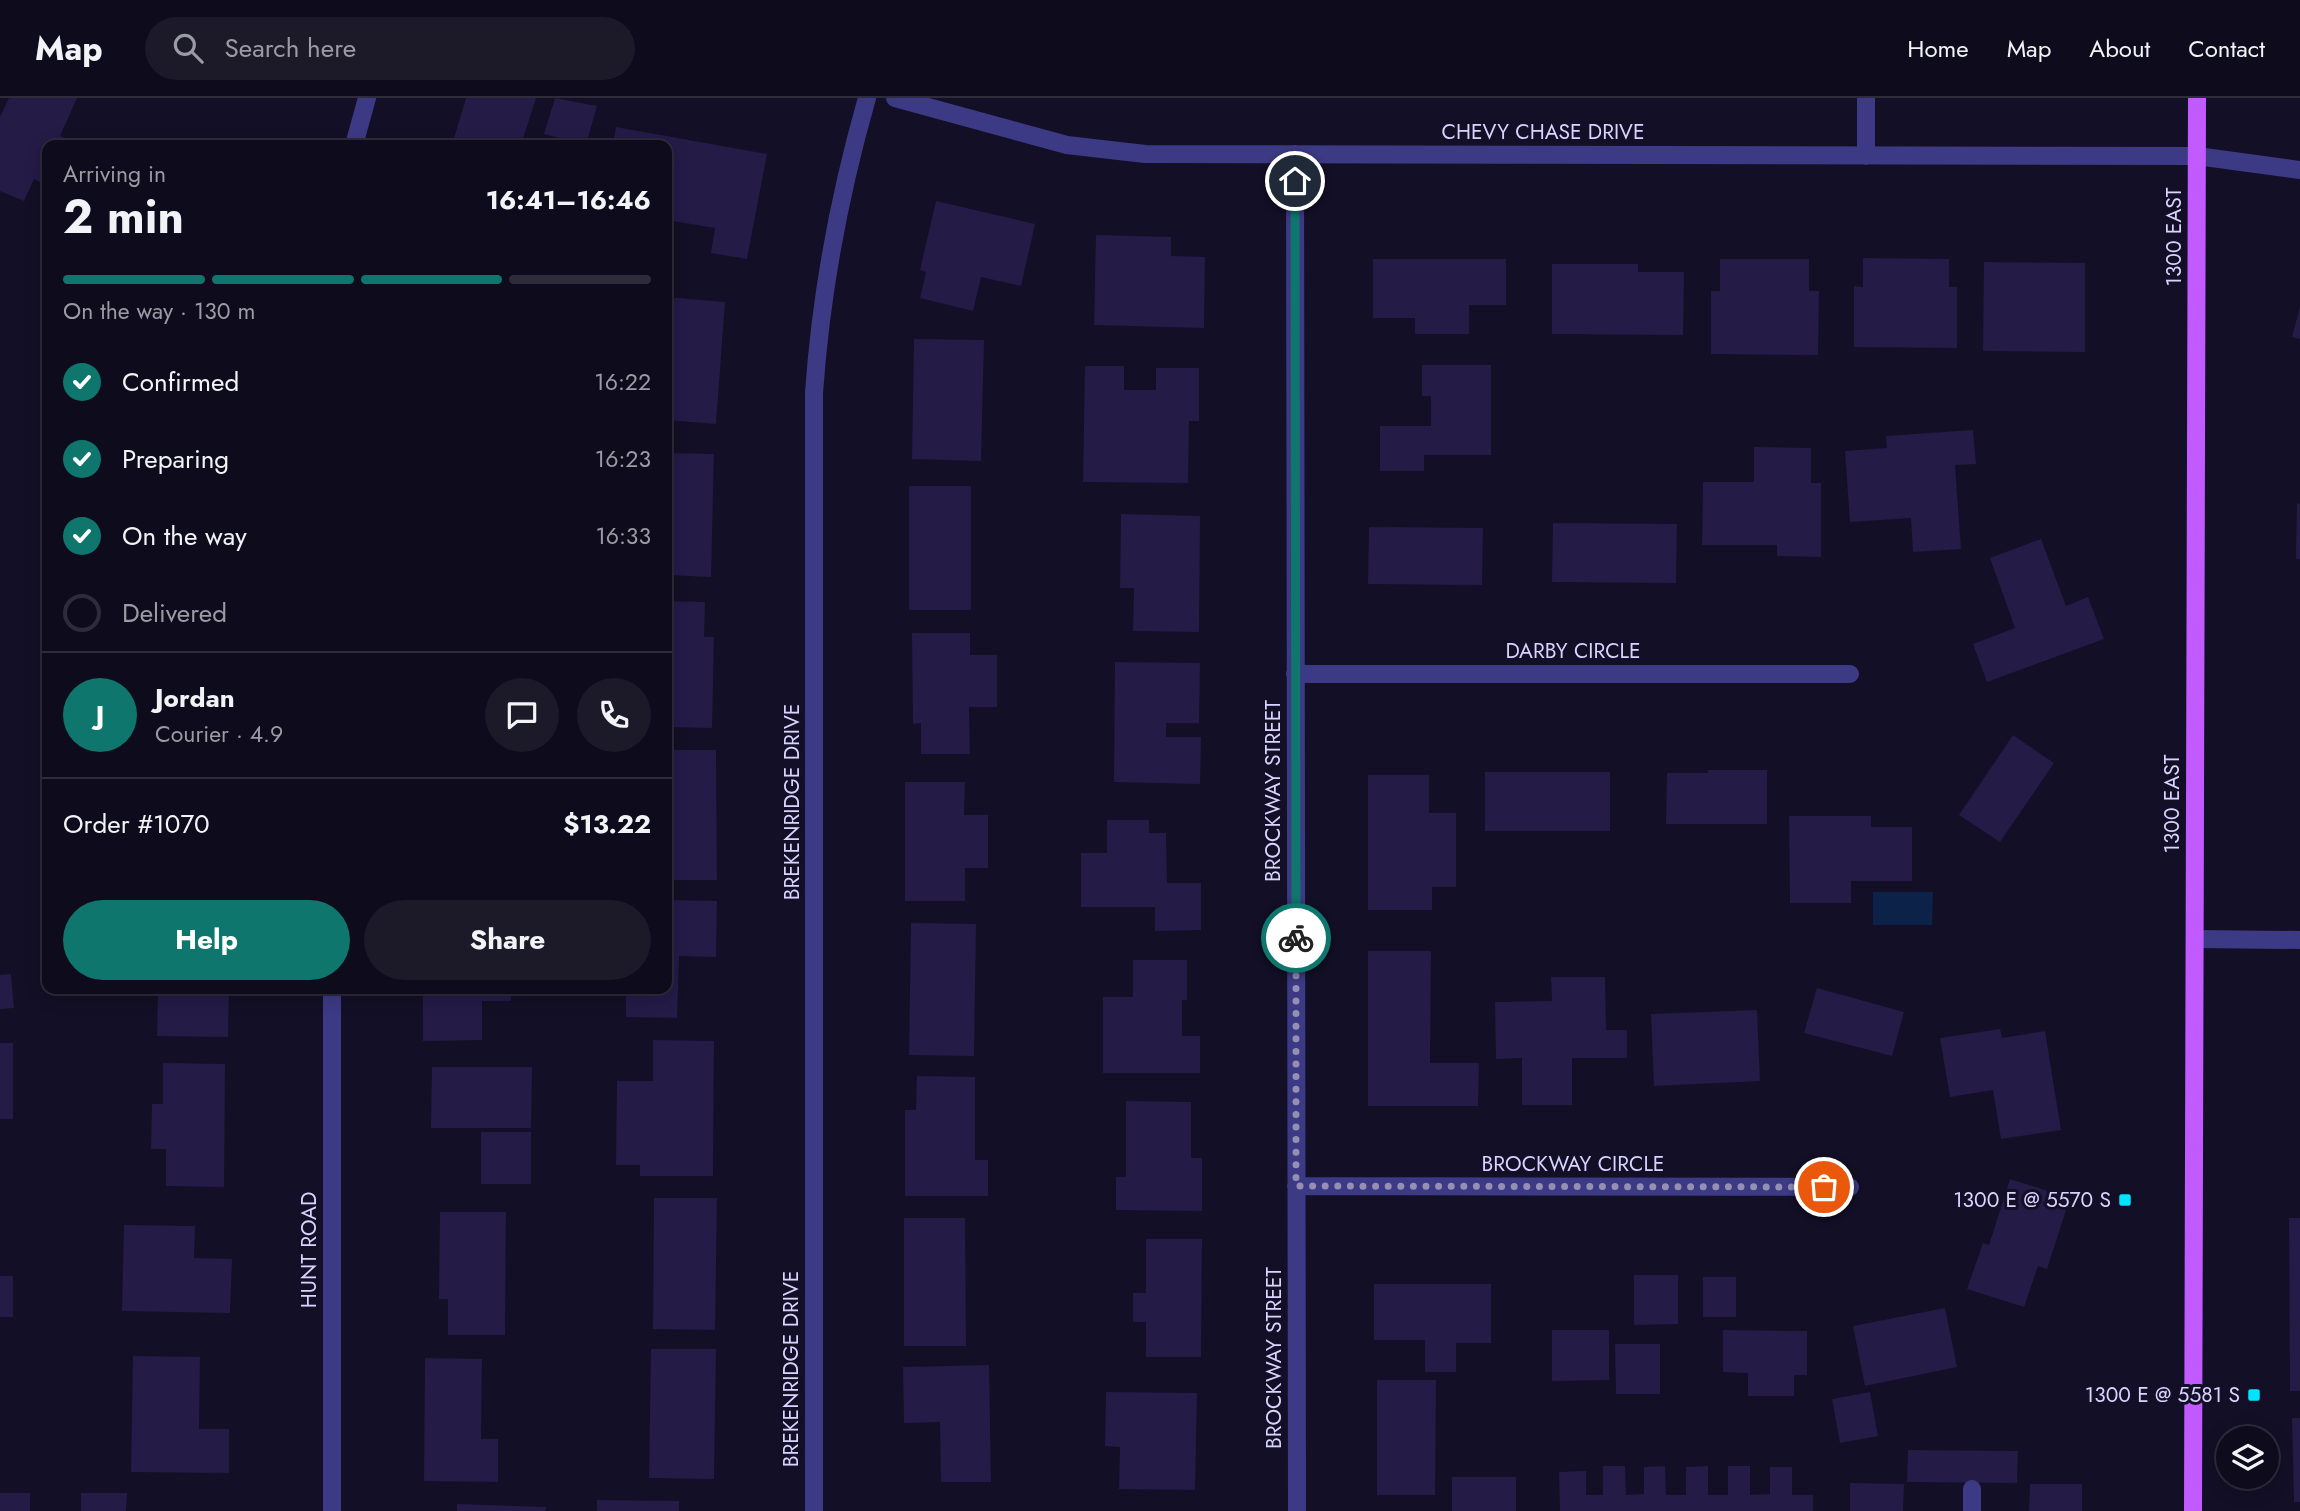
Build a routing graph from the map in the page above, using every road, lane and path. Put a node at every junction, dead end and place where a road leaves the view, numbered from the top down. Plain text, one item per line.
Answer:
1 (367, 98) edge
2 (867, 98) edge
3 (895, 98) edge
4 (1866, 98) edge
5 (2197, 98) edge
6 (355, 140) edge
7 (1295, 154) junction
8 (1866, 156) junction
9 (2197, 156) junction
10 (2300, 170) edge
11 (1295, 674) junction
12 (1850, 674) dead end
13 (2195, 939) junction
14 (2300, 940) edge
15 (332, 994) edge
16 (1296, 1186) junction
17 (1850, 1187) dead end
18 (1972, 1489) dead end
19 (332, 1511) edge
20 (814, 1511) edge
21 (1297, 1511) edge
22 (1972, 1511) edge
23 (2193, 1511) edge

1 - 6 street
2 - 20 street, BREKENRIDGE DRIVE
3 - 7 street, CHEVY CHASE DRIVE
4 - 8 street
5 - 9 main road, 1300 EAST
7 - 8 street, CHEVY CHASE DRIVE
7 - 11 street, BROCKWAY STREET
8 - 9 street, CHEVY CHASE DRIVE
9 - 10 street, CHEVY CHASE DRIVE
9 - 13 main road, 1300 EAST
11 - 12 street, DARBY CIRCLE
11 - 16 street, BROCKWAY STREET
13 - 14 street
13 - 23 main road, 1300 EAST
15 - 19 street, HUNT ROAD
16 - 17 street, BROCKWAY CIRCLE
16 - 21 street, BROCKWAY STREET
18 - 22 street

